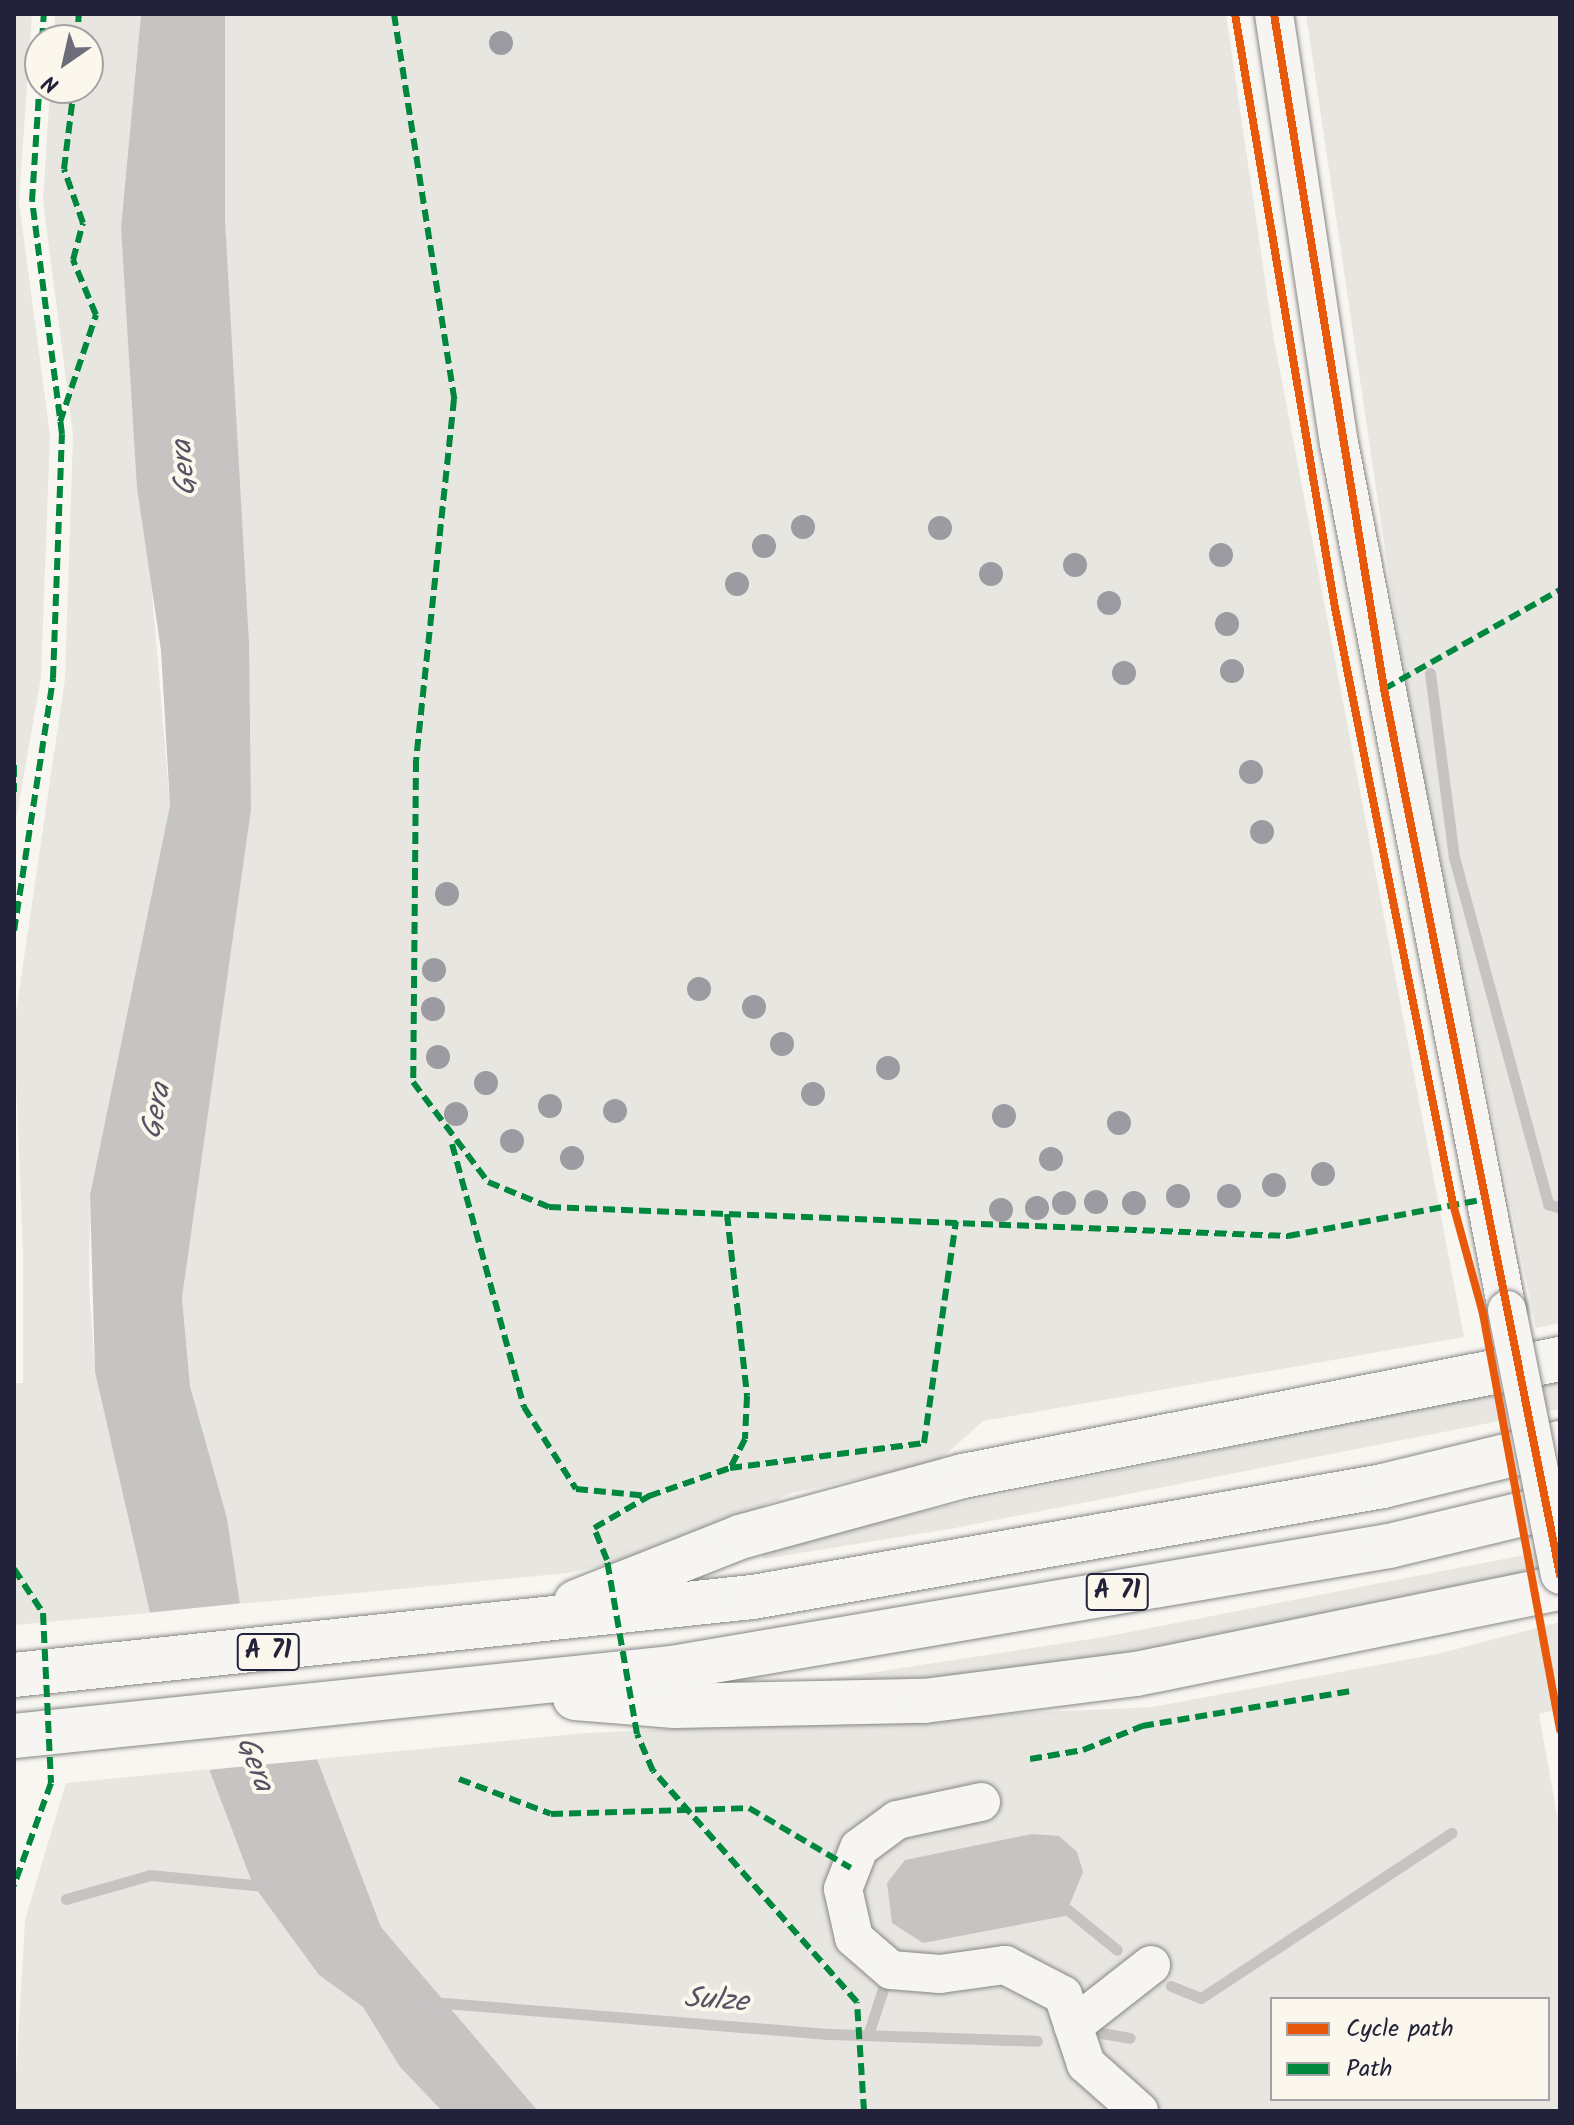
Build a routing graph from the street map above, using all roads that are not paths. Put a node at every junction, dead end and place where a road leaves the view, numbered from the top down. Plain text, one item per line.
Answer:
1 (1274, 14) edge
2 (1560, 1359) edge
3 (1560, 1443) edge
4 (1560, 1505) edge
5 (1560, 1575) edge
6 (664, 1586) junction
7 (1560, 1588) edge
8 (14, 1675) edge
9 (673, 1687) junction
10 (14, 1736) edge
11 (981, 1802) dead end
12 (1151, 1965) dead end
13 (1073, 2026) junction
14 (1139, 2111) edge

1 - 5 street, bridge
2 - 6 highway
3 - 6 highway, A 71
4 - 9 highway, A 71
6 - 8 highway, A 71
7 - 9 highway
9 - 10 highway, A 71
11 - 13 street
12 - 13 street
13 - 14 street

